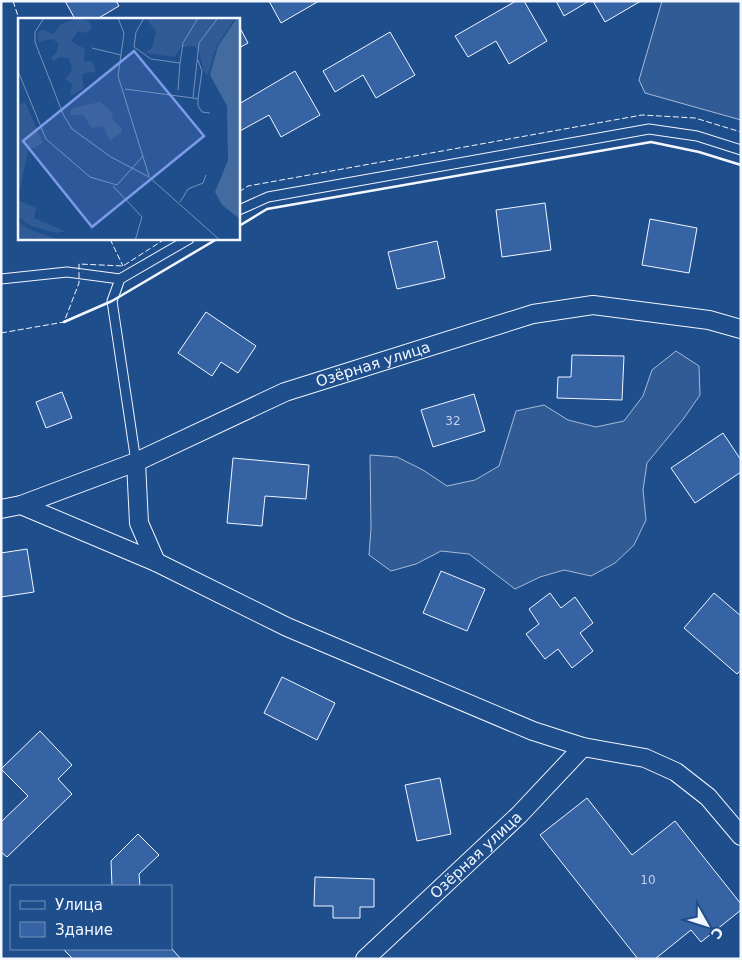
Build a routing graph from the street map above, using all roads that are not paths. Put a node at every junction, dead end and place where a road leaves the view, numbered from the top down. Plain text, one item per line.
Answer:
1 (741, 150) edge
2 (240, 210) edge
3 (187, 240) edge
4 (1, 279) edge
5 (120, 279) junction
6 (741, 329) edge
7 (136, 462) junction
8 (22, 505) junction
9 (1, 509) edge
10 (156, 562) junction
11 (583, 747) junction
12 (741, 836) edge
13 (365, 959) edge

1 - 2 lane
3 - 5 lane
4 - 5 lane
5 - 7 lane
6 - 7 street, Озёрная улица
7 - 8 street, Озёрная улица
7 - 10 street
8 - 9 street, Озёрная улица
8 - 10 street
10 - 11 street
11 - 12 street
11 - 13 street, Озёрная улица

